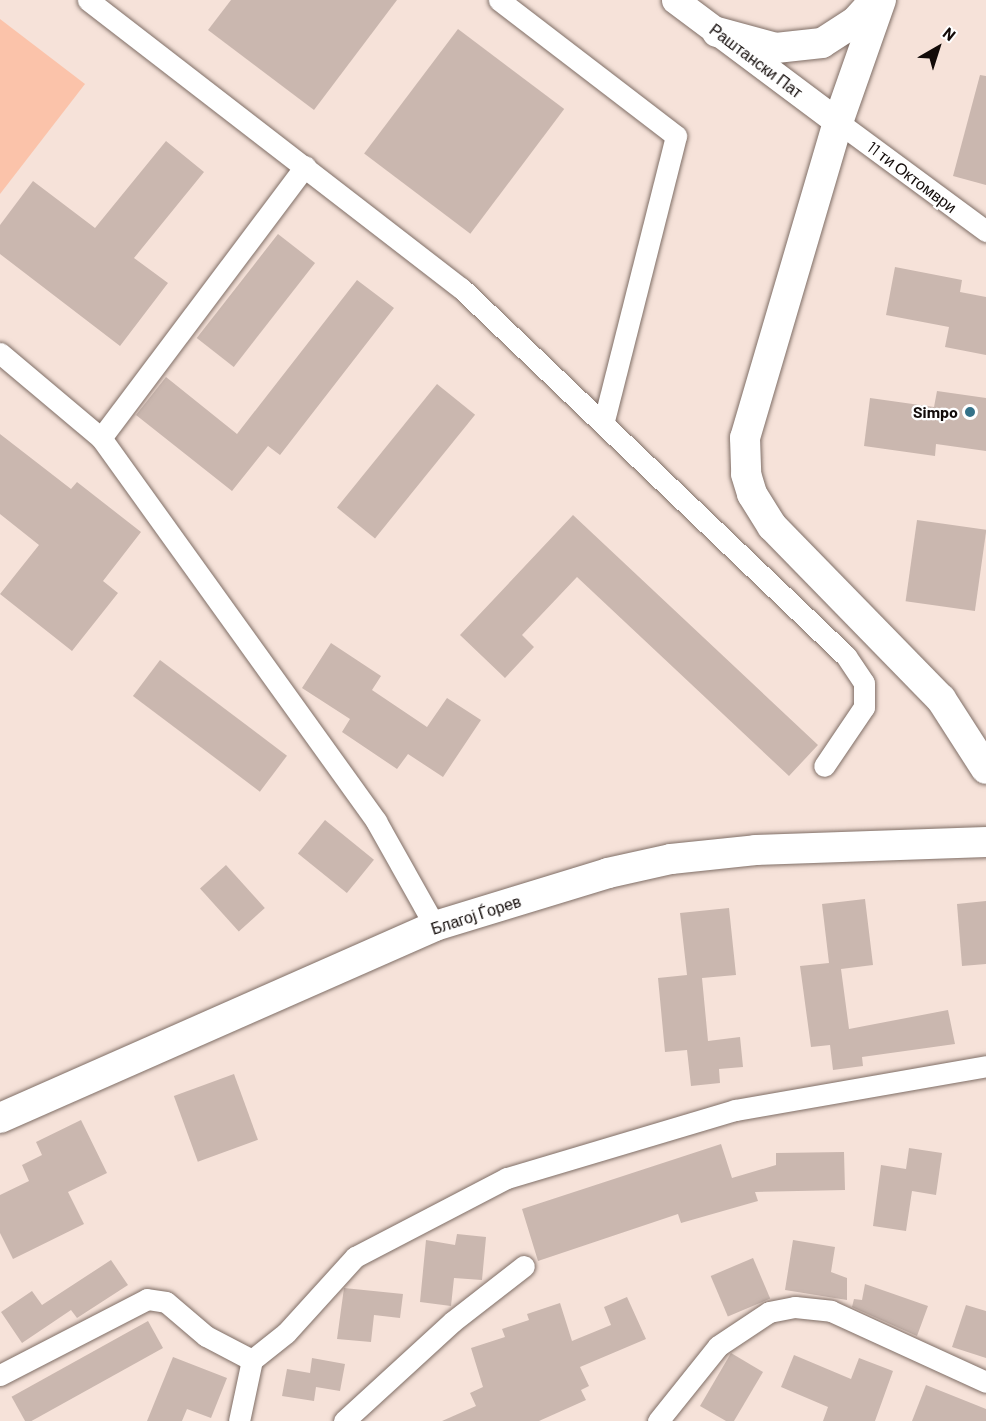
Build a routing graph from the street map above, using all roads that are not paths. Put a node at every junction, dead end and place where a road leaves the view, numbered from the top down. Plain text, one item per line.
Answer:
1 (88, 0) edge
2 (499, 0) edge
3 (675, 0) edge
4 (875, 0) edge
5 (882, 0) edge
6 (717, 32) junction
7 (838, 122) junction
8 (305, 166) junction
9 (986, 231) edge
10 (0, 353) edge
11 (604, 420) junction
12 (101, 438) junction
13 (824, 766) dead end
14 (986, 769) edge
15 (986, 842) edge
16 (435, 926) junction
17 (986, 1065) edge
18 (0, 1118) edge
19 (524, 1266) dead end
20 (252, 1360) junction
21 (0, 1375) edge
22 (986, 1382) edge
23 (239, 1421) edge
24 (345, 1421) edge
25 (658, 1421) edge

1 - 8 street
2 - 11 street
3 - 6 street, Раштански Пат
4 - 6 main road
5 - 7 main road
6 - 7 street, Раштански Пат
7 - 9 street, 11 ти Октомври
7 - 14 main road
8 - 11 street
8 - 12 street
10 - 12 street
11 - 13 street
12 - 16 street
15 - 16 main road, Благој Ѓорев
16 - 18 main road, Благој Ѓорев
17 - 20 street
19 - 24 street
20 - 21 street
20 - 23 street
22 - 25 street

